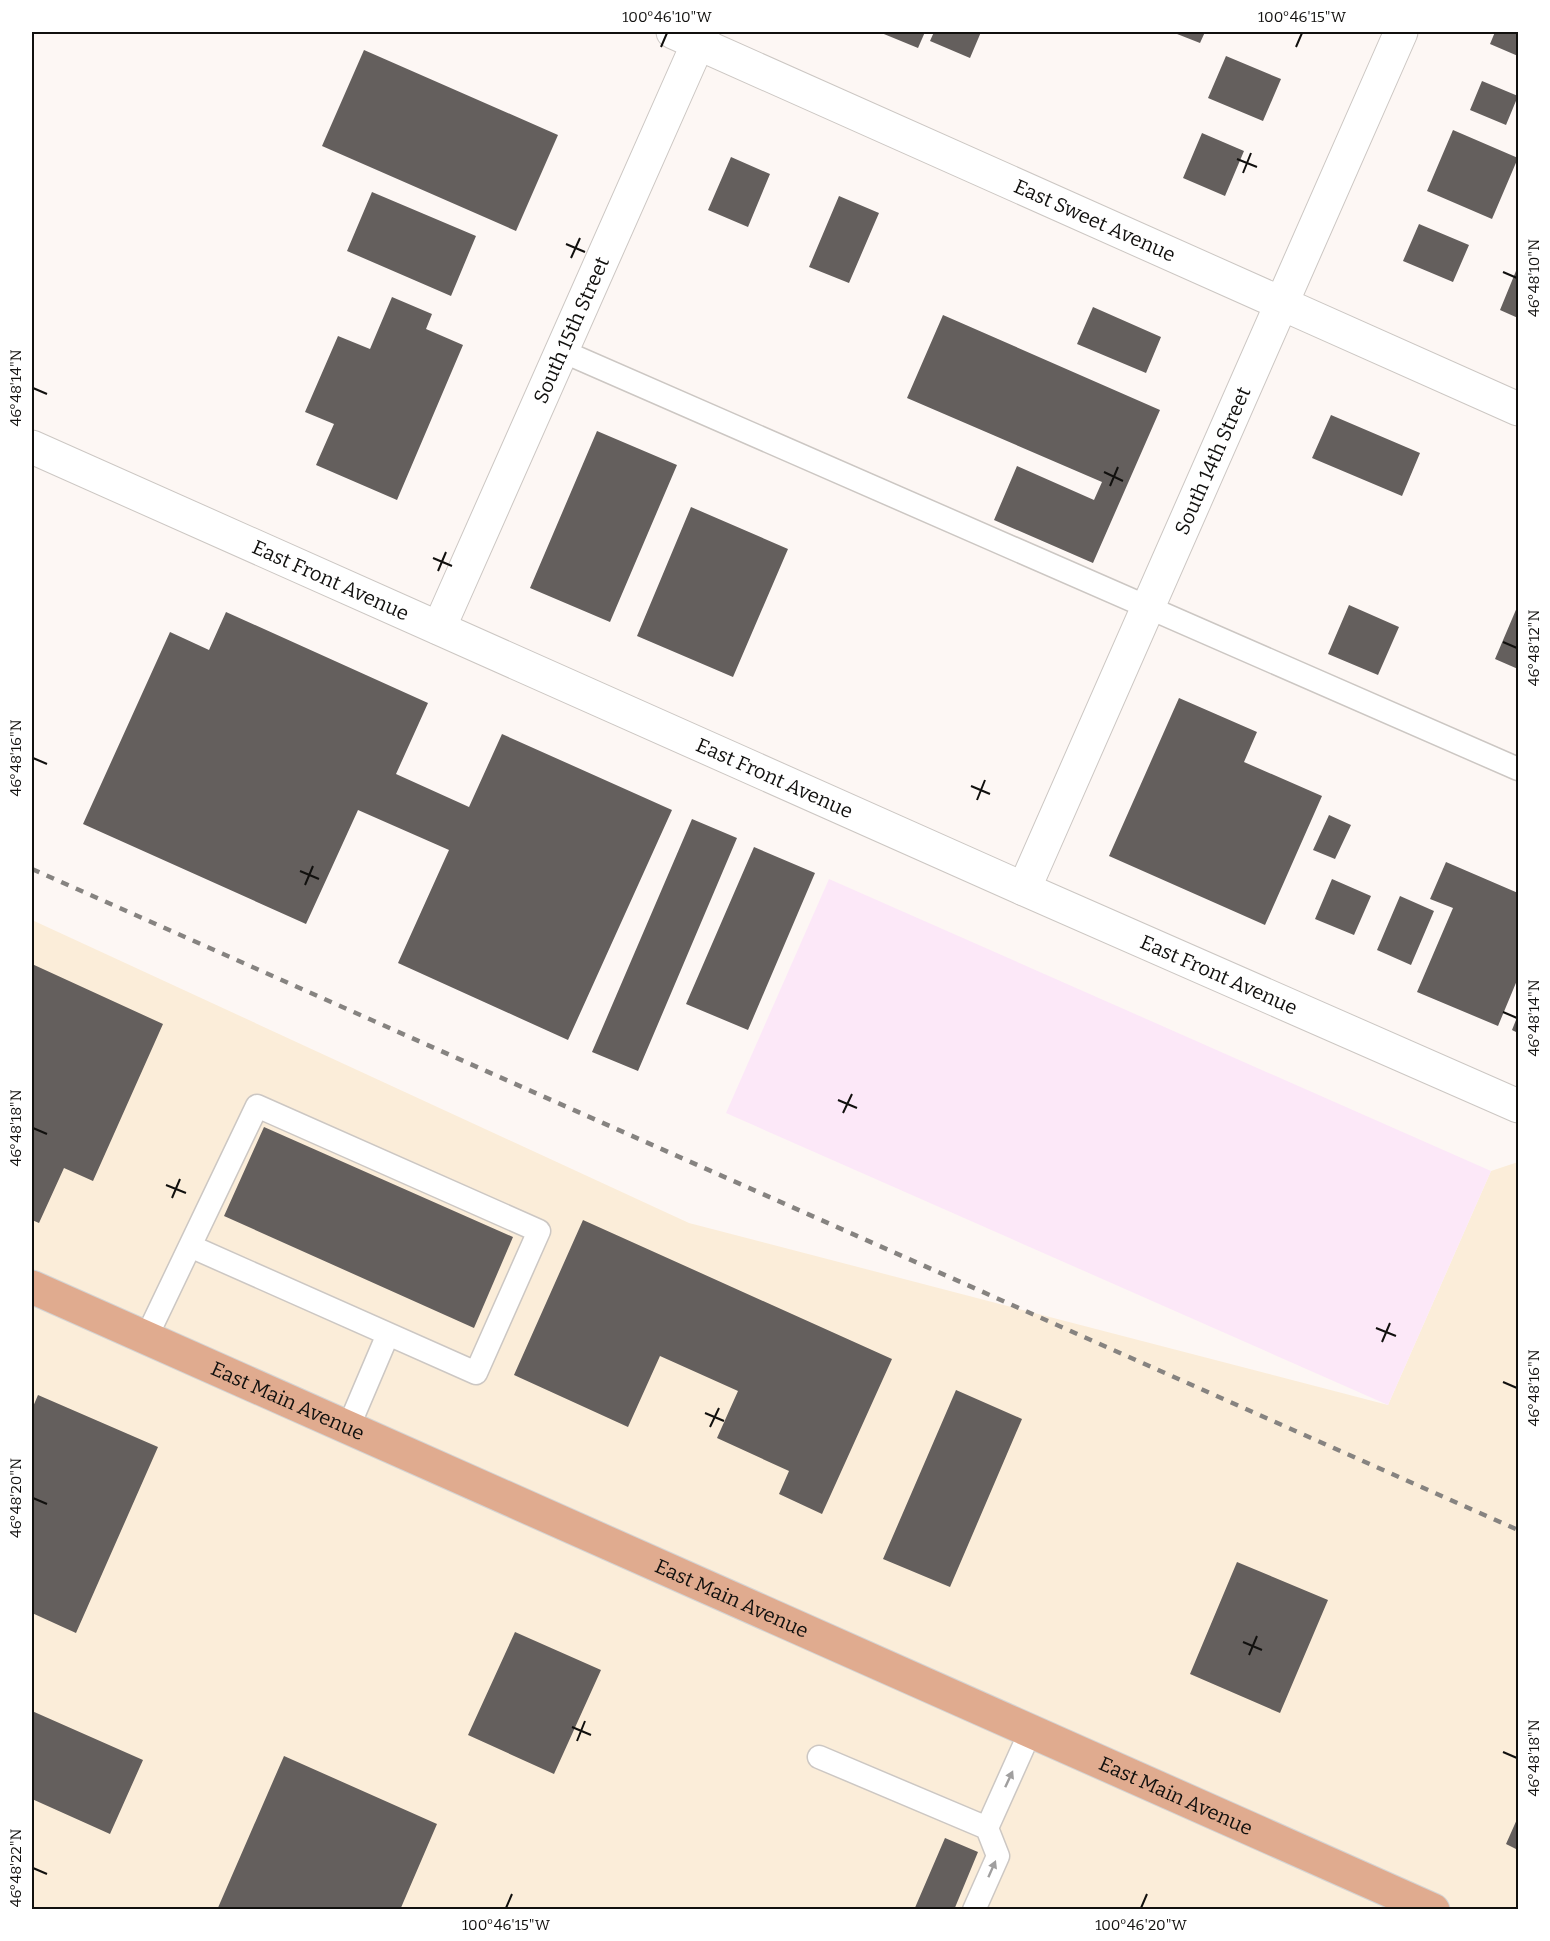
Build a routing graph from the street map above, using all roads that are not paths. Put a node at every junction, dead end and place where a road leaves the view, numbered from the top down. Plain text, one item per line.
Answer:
1 (1401, 32) edge
2 (691, 35) edge
3 (1280, 304) junction
4 (562, 351) junction
5 (1518, 408) edge
6 (32, 447) edge
7 (1146, 608) junction
8 (439, 628) junction
9 (1518, 769) edge
10 (1024, 889) junction
11 (1518, 1106) edge
12 (190, 1246) junction
13 (32, 1287) edge
14 (388, 1334) junction
15 (146, 1338) junction
16 (348, 1428) junction
17 (1032, 1730) junction
18 (819, 1757) dead end
19 (987, 1828) junction
20 (974, 1910) edge
21 (1433, 1910) edge

1 - 3 street, South 14th Street
2 - 3 street, East Sweet Avenue
2 - 4 street, South 15th Street
3 - 5 street, East Sweet Avenue
3 - 7 street, South 14th Street
4 - 7 lane
4 - 8 street, South 15th Street
6 - 8 street, East Front Avenue
7 - 9 lane
7 - 10 street, South 14th Street
8 - 10 street, East Front Avenue
10 - 11 street, East Front Avenue
12 - 14 lane
12 - 14 lane
12 - 15 lane
13 - 15 main road, East Main Avenue
14 - 16 lane
15 - 16 main road, East Main Avenue
16 - 17 main road, East Main Avenue
19 -> 17 lane
17 - 21 main road, East Main Avenue
18 - 19 lane
20 -> 19 lane

